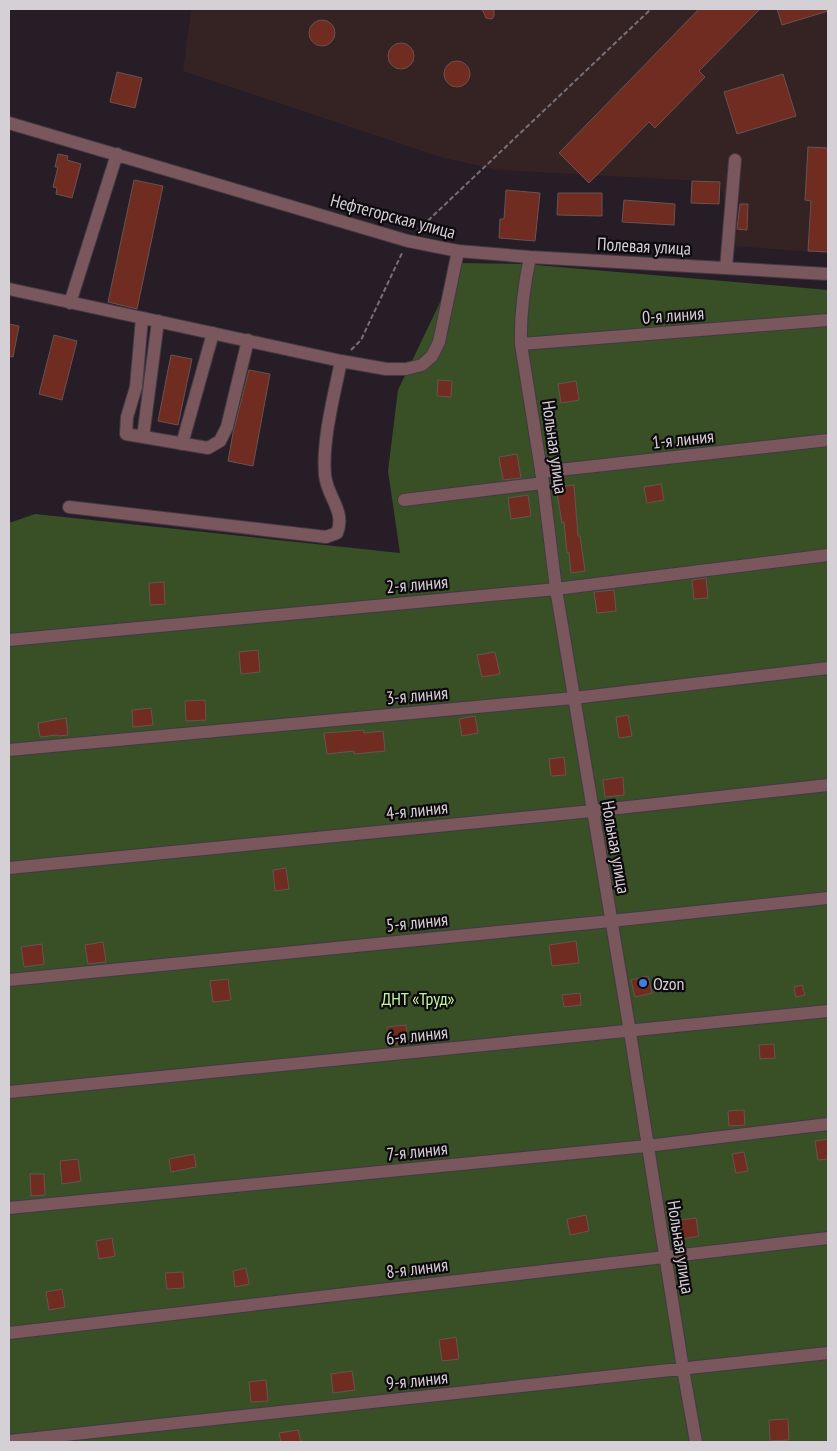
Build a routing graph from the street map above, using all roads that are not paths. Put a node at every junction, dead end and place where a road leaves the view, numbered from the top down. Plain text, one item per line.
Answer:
1 (9, 123) edge
2 (116, 154) junction
3 (735, 160) dead end
4 (458, 251) junction
5 (530, 257) junction
6 (726, 268) junction
7 (828, 274) edge
8 (9, 289) edge
9 (70, 303) junction
10 (142, 318) junction
11 (828, 320) edge
12 (158, 322) junction
13 (213, 333) junction
14 (248, 340) junction
15 (521, 344) junction
16 (341, 361) junction
17 (143, 437) junction
18 (828, 440) edge
19 (182, 444) junction
20 (542, 478) junction
21 (404, 500) dead end
22 (69, 507) dead end
23 (828, 555) edge
24 (556, 589) junction
25 (9, 640) edge
26 (828, 668) edge
27 (574, 698) junction
28 (9, 750) edge
29 (828, 785) edge
30 (592, 811) junction
31 (9, 868) edge
32 (828, 898) edge
33 (611, 921) junction
34 (9, 980) edge
35 (828, 1011) edge
36 (630, 1032) junction
37 (9, 1092) edge
38 (828, 1124) edge
39 (647, 1146) junction
40 (9, 1208) edge
41 (828, 1238) edge
42 (666, 1257) junction
43 (9, 1333) edge
44 (828, 1354) edge
45 (683, 1369) junction
46 (9, 1441) edge
47 (696, 1442) edge

1 - 2 street, Нефтегорская улица
2 - 4 street, Нефтегорская улица
2 - 9 street
3 - 6 street
4 - 5 street, Полевая улица
4 - 16 street, Нефтегорская улица
5 - 6 street, Полевая улица
5 - 15 street, Нольная улица
6 - 7 street, Полевая улица
8 - 9 street, Нефтегорская улица
9 - 10 street, Нефтегорская улица
10 - 12 street, Нефтегорская улица
10 - 17 street
11 - 15 street, 0-я линия
12 - 13 street, Нефтегорская улица
12 - 17 street
13 - 14 street, Нефтегорская улица
13 - 19 street
14 - 16 street, Нефтегорская улица
14 - 19 street
15 - 20 street, Нольная улица
16 - 22 street
17 - 19 street
18 - 20 street, 1-я линия
20 - 21 street, 1-я линия
20 - 24 street, Нольная улица
23 - 24 street, 2-я линия
24 - 25 street, 2-я линия
24 - 27 street, Нольная улица
26 - 27 street, 3-я линия
27 - 28 street, 3-я линия
27 - 30 street, Нольная улица
29 - 30 street, 4-я линия
30 - 31 street, 4-я линия
30 - 33 street, Нольная улица
32 - 33 street, 5-я линия
33 - 34 street, 5-я линия
33 - 36 street, Нольная улица
35 - 36 street, 6-я линия
36 - 37 street, 6-я линия
36 - 39 street, Нольная улица
38 - 39 street, 7-я линия
39 - 40 street, 7-я линия
39 - 42 street, Нольная улица
41 - 42 street, 8-я линия
42 - 43 street, 8-я линия
42 - 45 street, Нольная улица
44 - 45 street, 9-я линия
45 - 46 street, 9-я линия
45 - 47 street, Нольная улица

